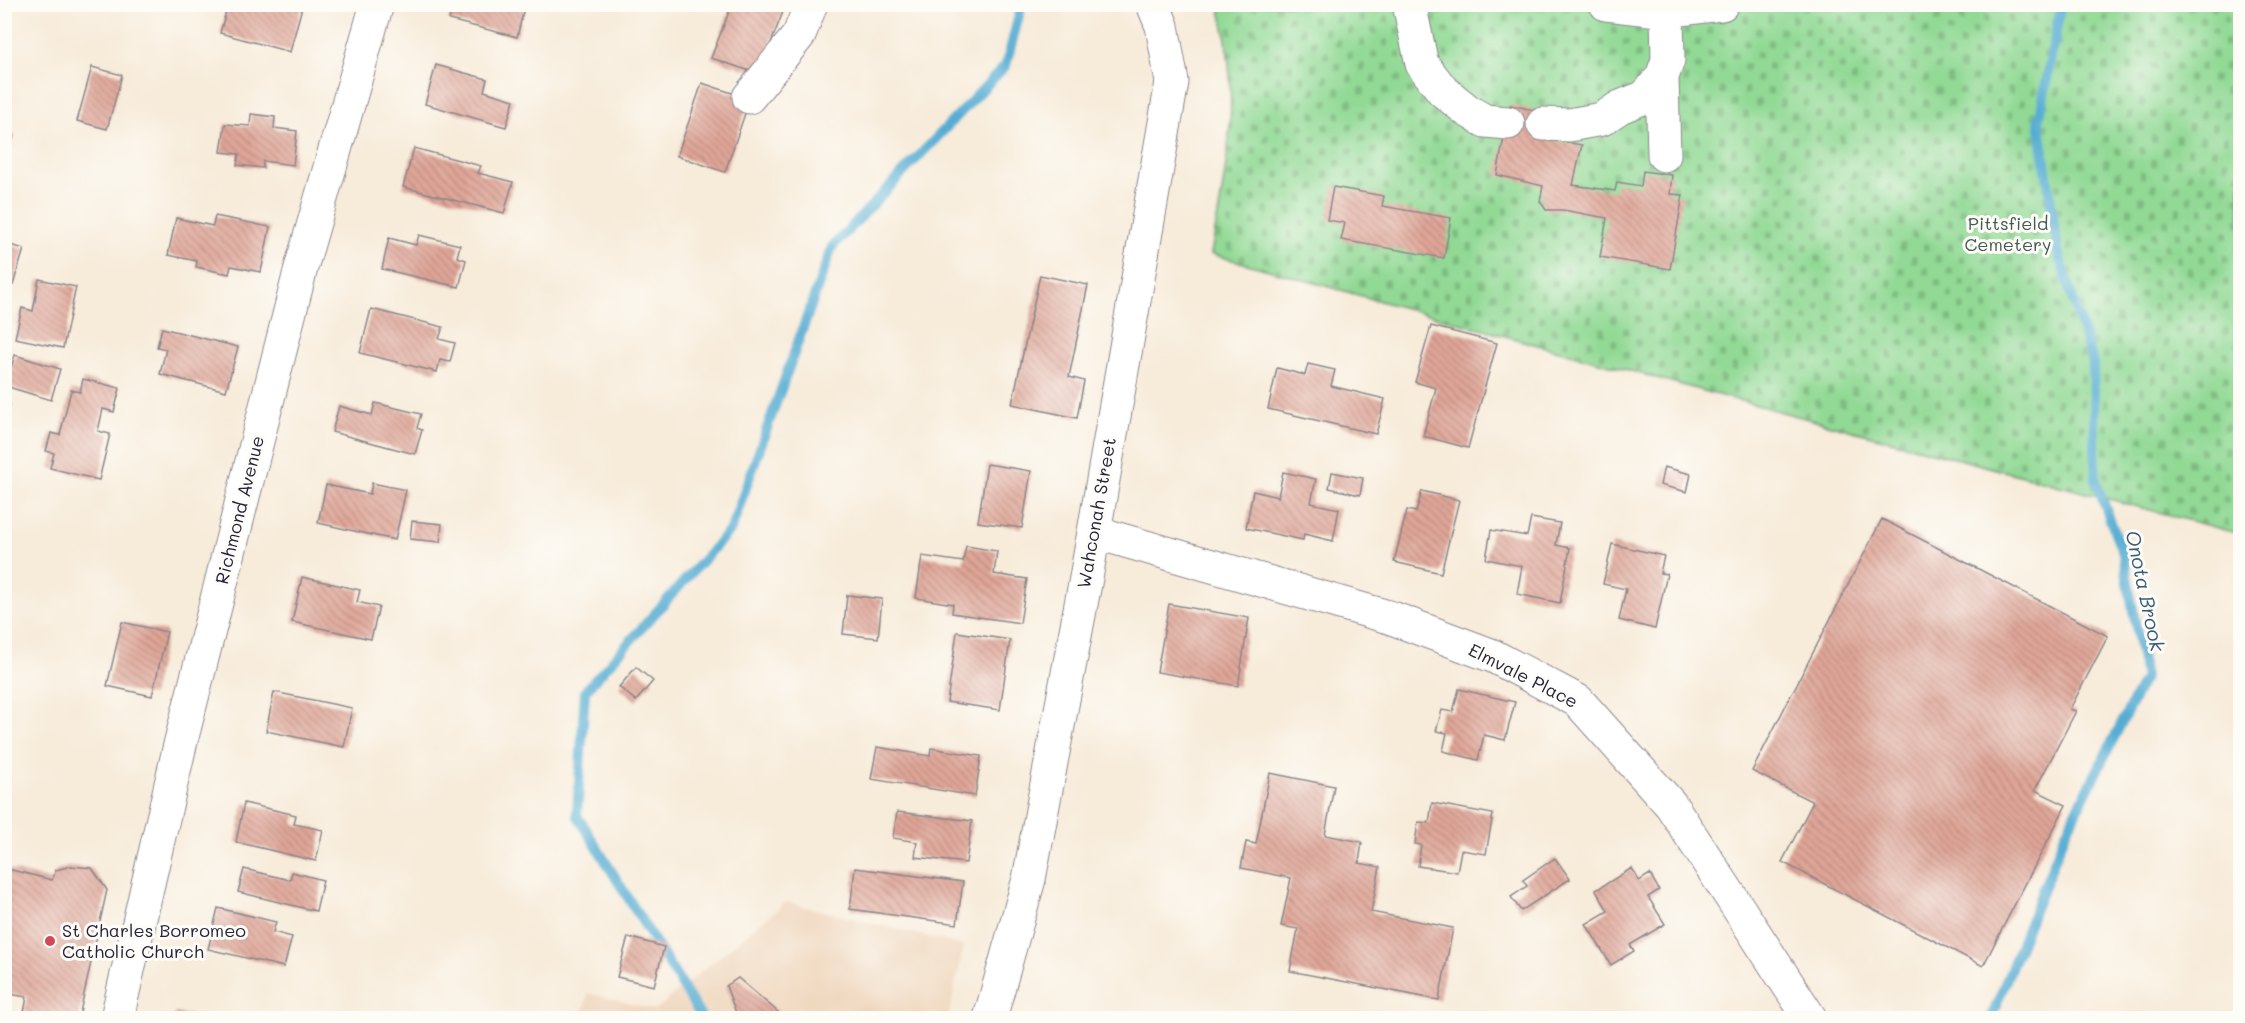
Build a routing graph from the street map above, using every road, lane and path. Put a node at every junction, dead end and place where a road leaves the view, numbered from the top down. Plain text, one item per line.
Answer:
1 (377, 4) edge
2 (811, 4) edge
3 (1153, 4) edge
4 (1409, 4) edge
5 (1606, 4) edge
6 (1722, 4) edge
7 (1666, 8) edge
8 (1662, 77) junction
9 (749, 97) dead end
10 (1508, 123) dead end
11 (1543, 124) dead end
12 (1664, 155) dead end
13 (1094, 532) junction
14 (117, 1018) edge
15 (990, 1018) edge
16 (1810, 1018) edge

1 - 14 street, Richmond Avenue
2 - 9 street
3 - 13 street, Wahconah Street
4 - 10 street
5 - 7 street
6 - 7 street
7 - 8 street
8 - 11 street
8 - 12 street
13 - 15 street, Wahconah Street
13 - 16 street, Elmvale Place

